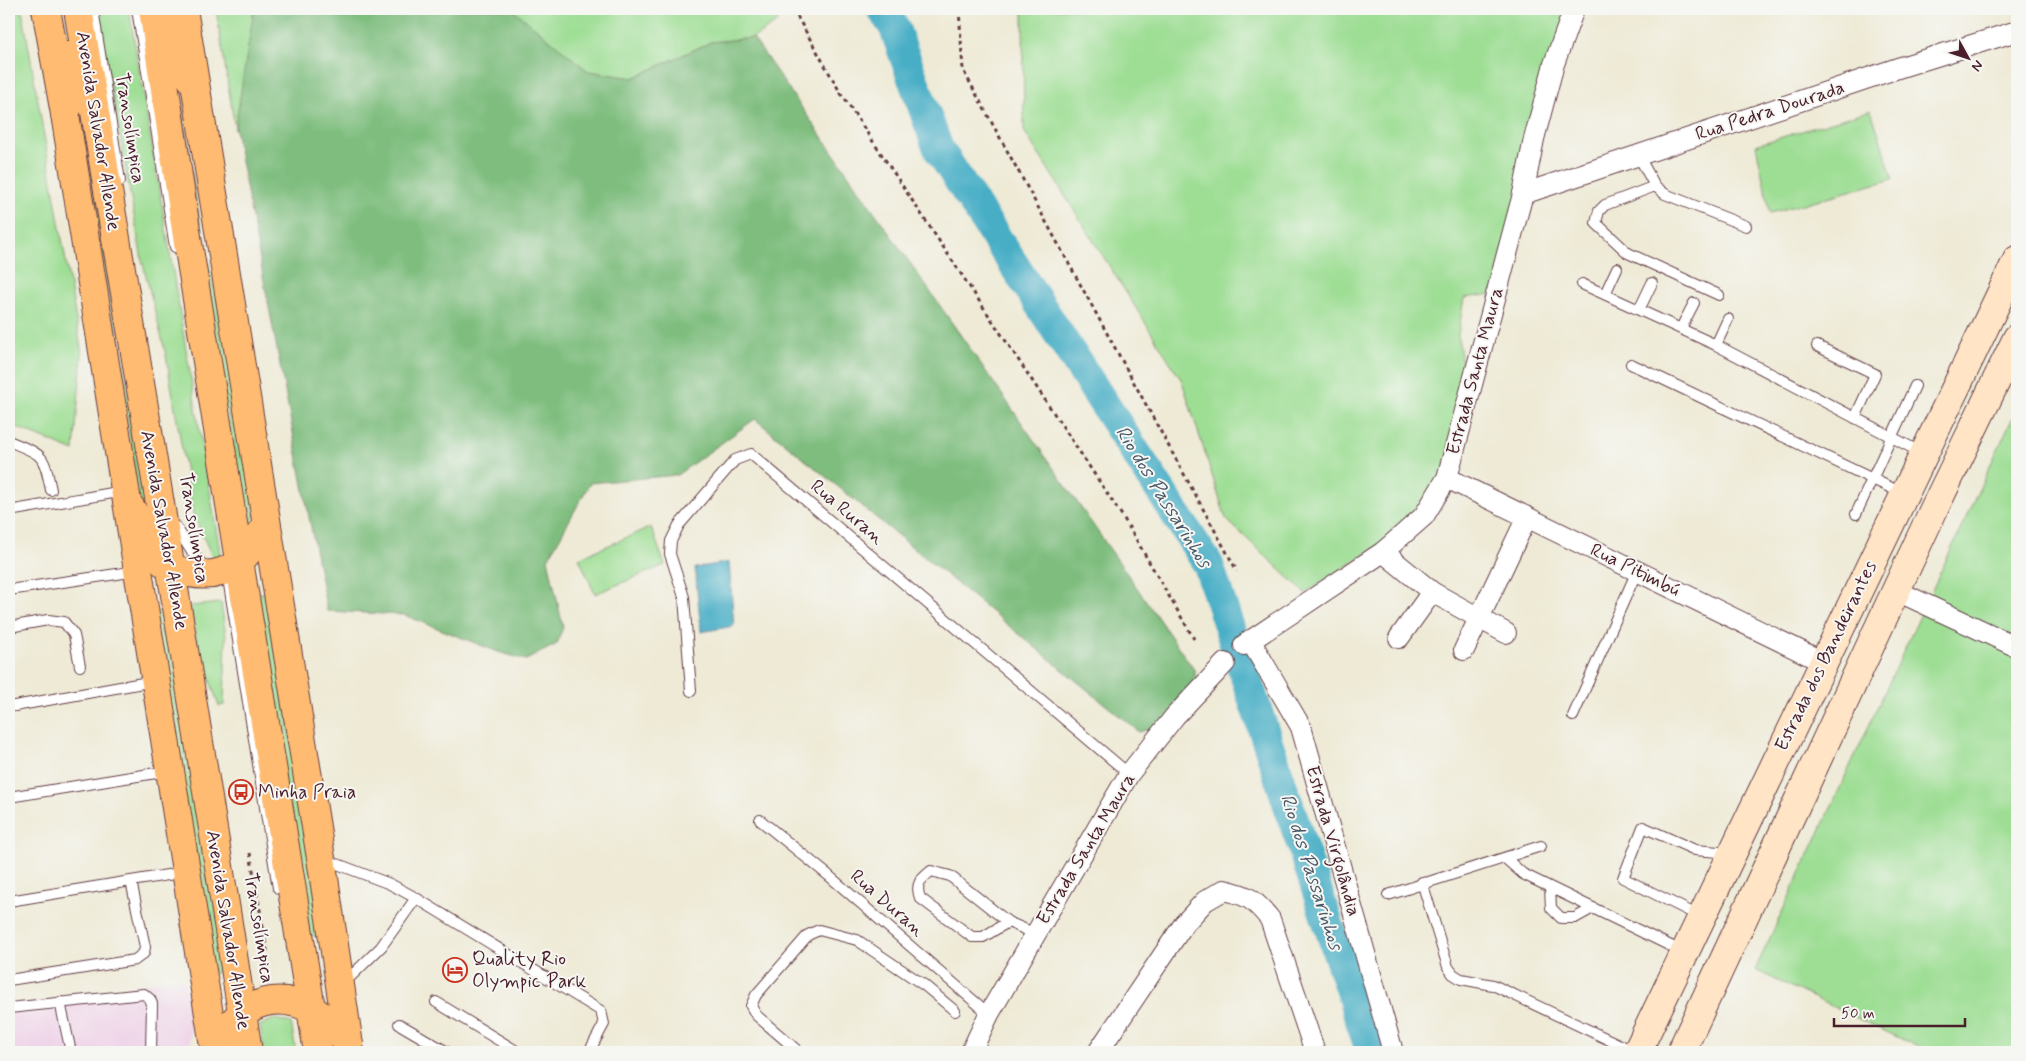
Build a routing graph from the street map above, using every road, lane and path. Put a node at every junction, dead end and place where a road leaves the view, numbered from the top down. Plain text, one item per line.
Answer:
1 (46, 9) edge
2 (64, 9) edge
3 (78, 9) edge
4 (93, 9) edge
5 (136, 9) edge
6 (153, 9) edge
7 (169, 9) edge
8 (182, 9) edge
9 (793, 9) edge
10 (959, 9) edge
11 (1574, 9) edge
12 (2017, 30) edge
13 (194, 83) junction
14 (64, 114) junction
15 (1638, 155) junction
16 (1655, 186) junction
17 (1523, 194) junction
18 (123, 196) dead end
19 (1746, 226) dead end
20 (176, 255) dead end
21 (2017, 260) edge
22 (1617, 268) dead end
23 (1652, 283) dead end
24 (1582, 284) dead end
25 (1605, 294) junction
26 (1718, 295) dead end
27 (1694, 303) dead end
28 (1640, 308) junction
29 (1728, 319) dead end
30 (1681, 328) junction
31 (2017, 338) edge
32 (1716, 345) junction
33 (1817, 346) dead end
34 (1631, 364) dead end
35 (1915, 386) dead end
36 (1855, 418) junction
37 (1892, 437) junction
38 (9, 441) edge
39 (1924, 454) junction
40 (1447, 478) junction
41 (1874, 479) junction
42 (51, 490) dead end
43 (1904, 494) junction
44 (126, 497) junction
45 (9, 510) edge
46 (1856, 514) dead end
47 (1527, 517) junction
48 (265, 527) junction
49 (1383, 552) junction
50 (180, 567) junction
51 (226, 567) junction
52 (138, 571) junction
53 (1237, 571) dead end
54 (1637, 571) junction
55 (9, 590) edge
56 (1897, 591) junction
57 (1432, 592) junction
58 (1480, 620) junction
59 (9, 627) edge
60 (1506, 633) dead end
61 (1194, 638) dead end
62 (1400, 638) dead end
63 (1247, 642) joint
64 (2017, 647) edge
65 (1464, 650) dead end
66 (1822, 662) junction
67 (1224, 663) dead end
68 (80, 666) dead end
69 (154, 681) junction
70 (691, 691) dead end
71 (9, 707) edge
72 (1572, 716) dead end
73 (169, 771) junction
74 (1129, 774) junction
75 (9, 797) edge
76 (760, 820) dead end
77 (1541, 846) dead end
78 (250, 852) dead end
79 (1732, 854) junction
80 (320, 858) junction
81 (1505, 858) junction
82 (1766, 870) junction
83 (186, 872) junction
84 (131, 882) junction
85 (1422, 882) junction
86 (1550, 888) junction
87 (1388, 895) dead end
88 (416, 898) junction
89 (9, 901) edge
90 (280, 901) dead end
91 (1593, 908) junction
92 (1701, 917) junction
93 (1008, 922) junction
94 (1036, 934) junction
95 (1684, 952) junction
96 (269, 962) dead end
97 (9, 980) edge
98 (340, 987) junction
99 (60, 1002) junction
100 (436, 1002) dead end
101 (301, 1005) junction
102 (251, 1007) junction
103 (9, 1008) edge
104 (955, 1011) dead end
105 (989, 1014) junction
106 (399, 1024) dead end
107 (349, 1048) edge
108 (71, 1052) edge
109 (152, 1052) edge
110 (215, 1052) edge
111 (248, 1052) edge
112 (318, 1052) edge
113 (447, 1052) edge
114 (518, 1052) edge
115 (589, 1052) edge
116 (798, 1052) edge
117 (971, 1052) edge
118 (1098, 1052) edge
119 (1315, 1052) edge
120 (1393, 1052) edge
121 (1636, 1052) edge
122 (1681, 1052) edge

1 - 14 main road, Avenida Salvador Allende
2 - 14 main road
3 - 50 main road, Avenida Salvador Allende
4 - 18 lane, Transolímpica
5 - 20 lane, Transolímpica
6 - 51 main road
7 - 13 main road
8 - 13 main road
9 - 61 path
10 - 53 path
11 - 17 street, Estrada Santa Maura
12 - 15 street, Rua Pedra Dourada
13 - 48 main road
14 - 44 main road, Avenida Salvador Allende
15 - 16 lane
15 - 17 street, Rua Pedra Dourada
16 - 19 lane
16 - 26 lane
17 - 40 street, Estrada Santa Maura
21 - 39 main road, Estrada dos Bandeirantes
22 - 25 lane
23 - 28 lane
24 - 25 lane
25 - 28 lane
27 - 30 lane
28 - 30 lane
29 - 32 lane
30 - 32 lane
31 - 56 main road, Estrada dos Bandeirantes
32 - 36 lane
33 - 36 lane
34 - 41 lane
35 - 37 lane
36 - 37 lane
37 - 39 lane
37 - 41 lane
38 - 42 lane
39 - 43 main road, Estrada dos Bandeirantes
40 - 47 street, Rua Pitimbú
40 - 49 street, Estrada Santa Maura
41 - 43 lane
41 - 46 lane
43 - 66 main road, Estrada dos Bandeirantes
44 - 45 lane
44 - 50 main road
44 - 52 main road, Avenida Salvador Allende
47 - 54 street, Rua Pitimbú
47 - 58 street
48 - 51 main road
48 - 80 main road
49 - 57 street
49 - 63 street, Estrada Santa Maura
50 - 51 main road
50 - 51 lane, Transolímpica
50 - 102 main road, Avenida Salvador Allende
51 - 90 lane, Transolímpica
51 - 101 main road
52 - 55 lane
52 - 69 main road, Avenida Salvador Allende
54 - 66 street, Rua Pitimbú
54 - 72 lane
56 - 64 street
56 - 82 main road, Estrada dos Bandeirantes
57 - 58 street
57 - 62 street
58 - 60 street
58 - 65 street
59 - 68 lane
63 - 120 street, Estrada Virgolândia
66 - 79 main road, Estrada dos Bandeirantes
67 - 74 street, Estrada Santa Maura
69 - 71 lane
69 - 73 main road, Avenida Salvador Allende
70 - 74 lane, Rua Ruran
73 - 75 lane
73 - 83 main road, Avenida Salvador Allende
74 - 94 street, Estrada Santa Maura
76 - 105 lane, Rua Duran
77 - 81 lane
78 - 96 path
79 - 82 main road
79 - 92 main road, Estrada dos Bandeirantes
79 - 92 lane
80 - 88 lane
80 - 98 main road
81 - 85 lane
81 - 86 lane
82 - 122 main road, Estrada dos Bandeirantes
83 - 84 lane
83 - 110 main road, Avenida Salvador Allende
84 - 89 lane
84 - 97 lane
85 - 87 lane
85 - 121 lane
86 - 91 lane
86 - 91 lane
88 - 98 lane
88 - 115 lane
91 - 95 lane
92 - 95 main road, Estrada dos Bandeirantes
93 - 93 lane
93 - 94 lane
94 - 105 street, Estrada Santa Maura
95 - 121 main road, Estrada dos Bandeirantes
98 - 107 main road
99 - 103 lane
99 - 108 lane
99 - 109 lane
100 - 114 lane
101 - 102 main road
101 - 107 main road
101 - 112 main road
102 - 110 main road
102 - 111 main road, Avenida Salvador Allende
104 - 116 lane
105 - 117 street, Estrada Santa Maura
106 - 113 lane
118 - 119 street

